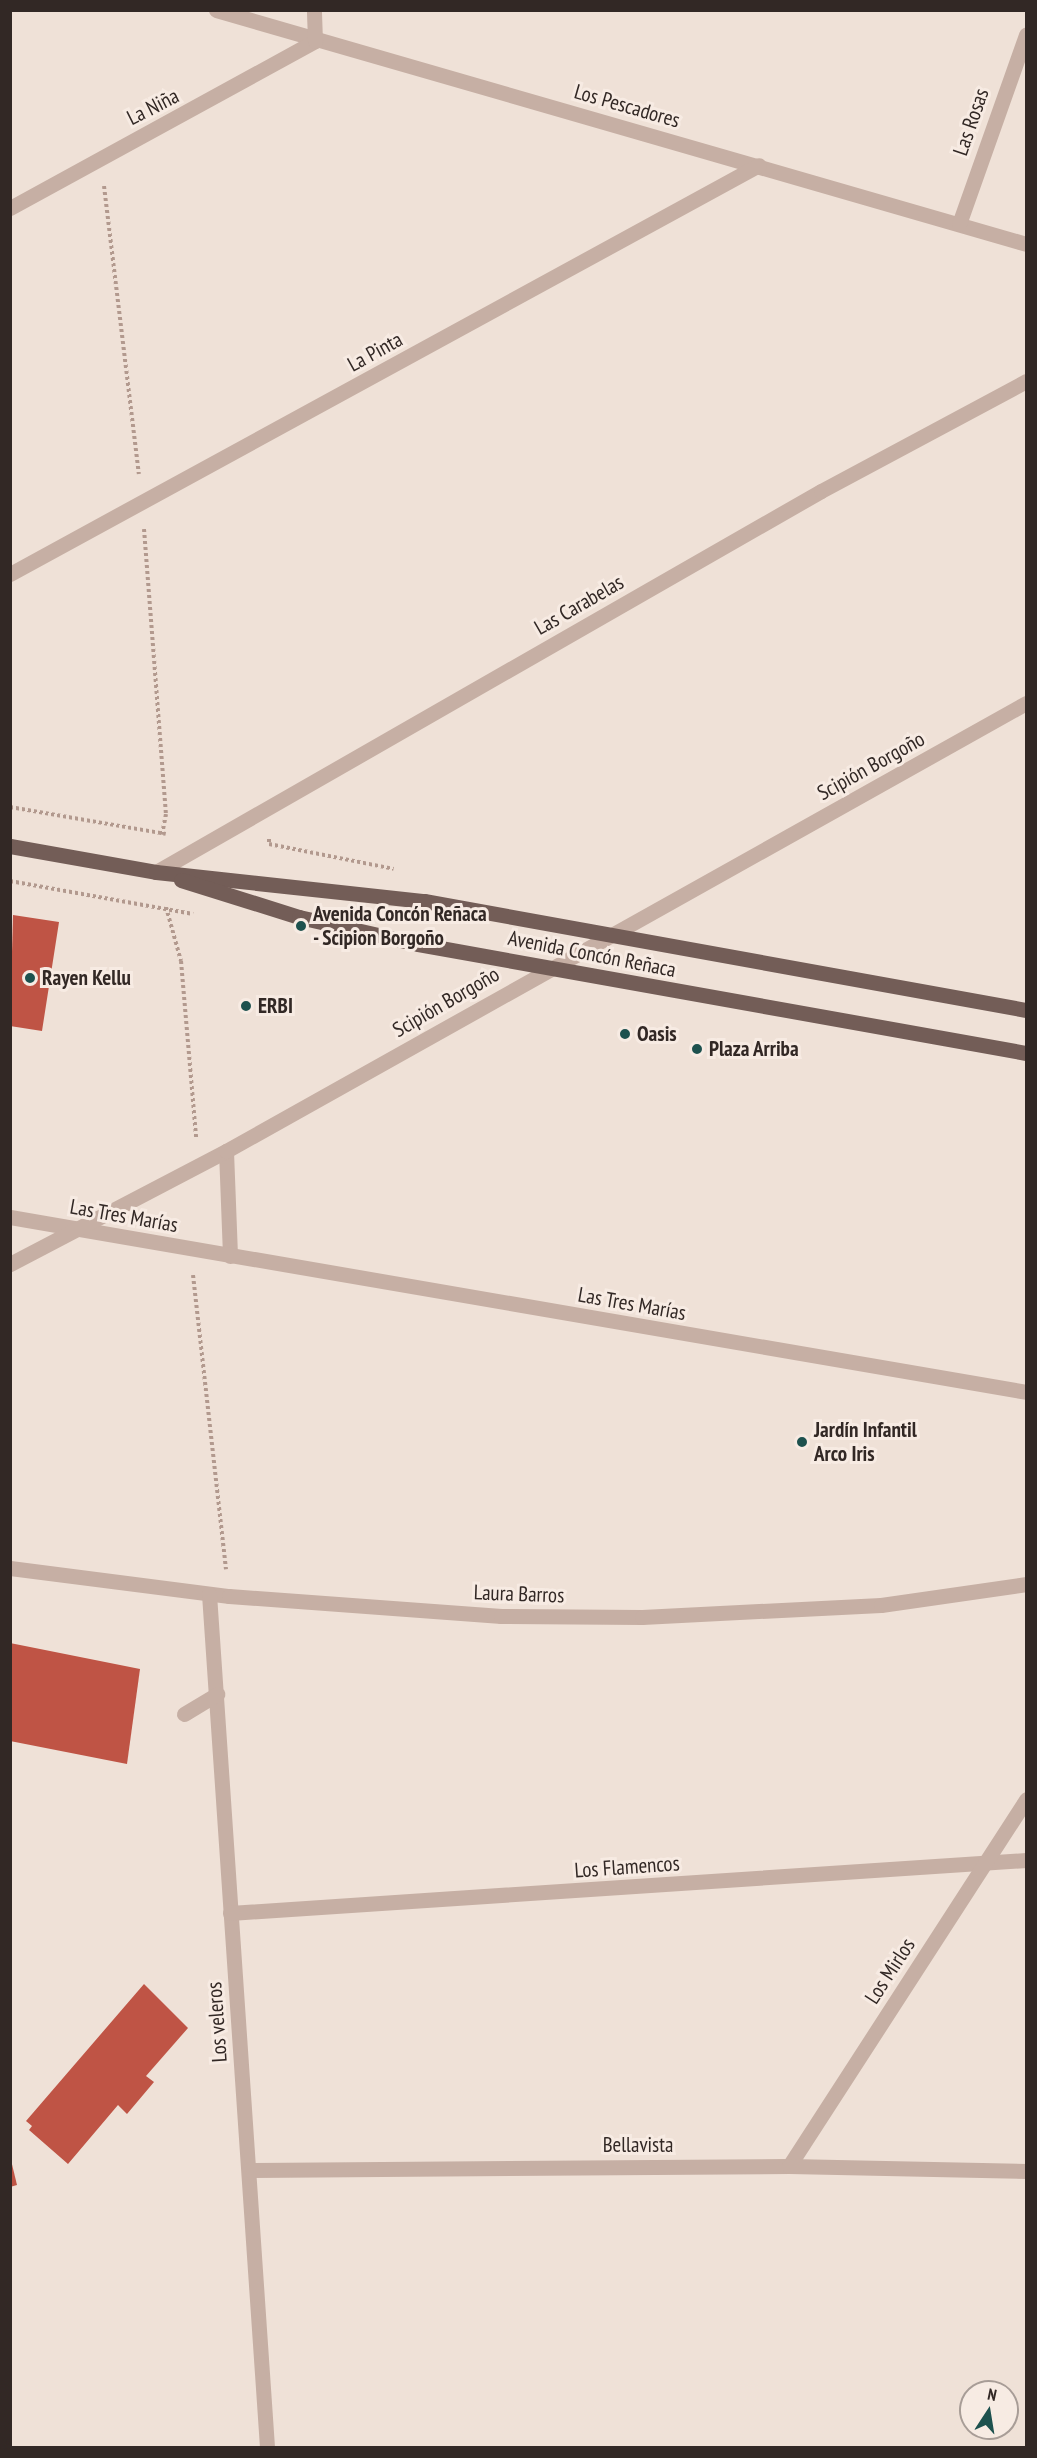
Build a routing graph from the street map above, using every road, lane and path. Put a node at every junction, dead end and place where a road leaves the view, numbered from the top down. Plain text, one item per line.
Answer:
1 (216, 10) edge
2 (314, 10) edge
3 (1026, 35) edge
4 (315, 41) junction
5 (101, 157) junction
6 (759, 165) junction
7 (10, 208) edge
8 (958, 224) junction
9 (1026, 244) edge
10 (1026, 381) edge
11 (142, 504) junction
12 (10, 574) edge
13 (1026, 703) edge
14 (10, 846) edge
15 (156, 872) junction
16 (613, 935) junction
17 (552, 967) junction
18 (1026, 1010) edge
19 (1026, 1053) edge
20 (226, 1151) junction
21 (199, 1164) junction
22 (10, 1217) edge
23 (75, 1230) junction
24 (190, 1249) junction
25 (230, 1256) junction
26 (10, 1264) edge
27 (1026, 1392) edge
28 (10, 1568) edge
29 (1026, 1584) edge
30 (209, 1594) junction
31 (229, 1596) junction
32 (217, 1694) junction
33 (184, 1714) dead end
34 (1026, 1799) edge
35 (1026, 1860) edge
36 (986, 1861) junction
37 (230, 1913) junction
38 (789, 2166) junction
39 (249, 2170) junction
40 (1026, 2171) edge
41 (267, 2448) edge

1 - 4 street, Los Pescadores
2 - 4 street
3 - 8 street, Las Rosas
4 - 5 street, La Niña
4 - 6 street, Los Pescadores
5 - 7 street, La Niña
5 - 11 path
6 - 8 street, Los Pescadores
6 - 11 street, La Pinta
8 - 9 street, Los Pescadores
10 - 15 street, Las Carabelas
11 - 12 street, La Pinta
11 - 15 path
13 - 16 street, Scipión Borgoño
14 - 15 main road, Avenida Concón Reñaca
15 - 16 main road, Avenida Concón Reñaca
15 - 17 main road, Avenida Concón Reñaca
15 - 21 path
16 - 17 street, Scipión Borgoño
16 - 18 main road, Avenida Concón Reñaca
17 - 19 main road, Avenida Concón Reñaca
17 - 20 street, Scipión Borgoño
20 - 21 street, Scipión Borgoño
20 - 25 street
21 - 23 street, Scipión Borgoño
22 - 23 street, Las Tres Marías
23 - 24 street, Las Tres Marías
23 - 26 street, Scipión Borgoño
24 - 25 street, Las Tres Marías
24 - 31 path
25 - 27 street, Las Tres Marías
28 - 30 street, Laura Barros
29 - 31 street, Laura Barros
30 - 31 street, Laura Barros
30 - 32 street, Los veleros
32 - 33 street
32 - 37 street, Los veleros
34 - 36 street, Los Mirlos
35 - 36 street, Los Flamencos
36 - 37 street, Los Flamencos
36 - 38 street, Los Mirlos
37 - 39 street, Los veleros
38 - 39 street, Bellavista
38 - 40 street, Bellavista
39 - 41 street, Los veleros

